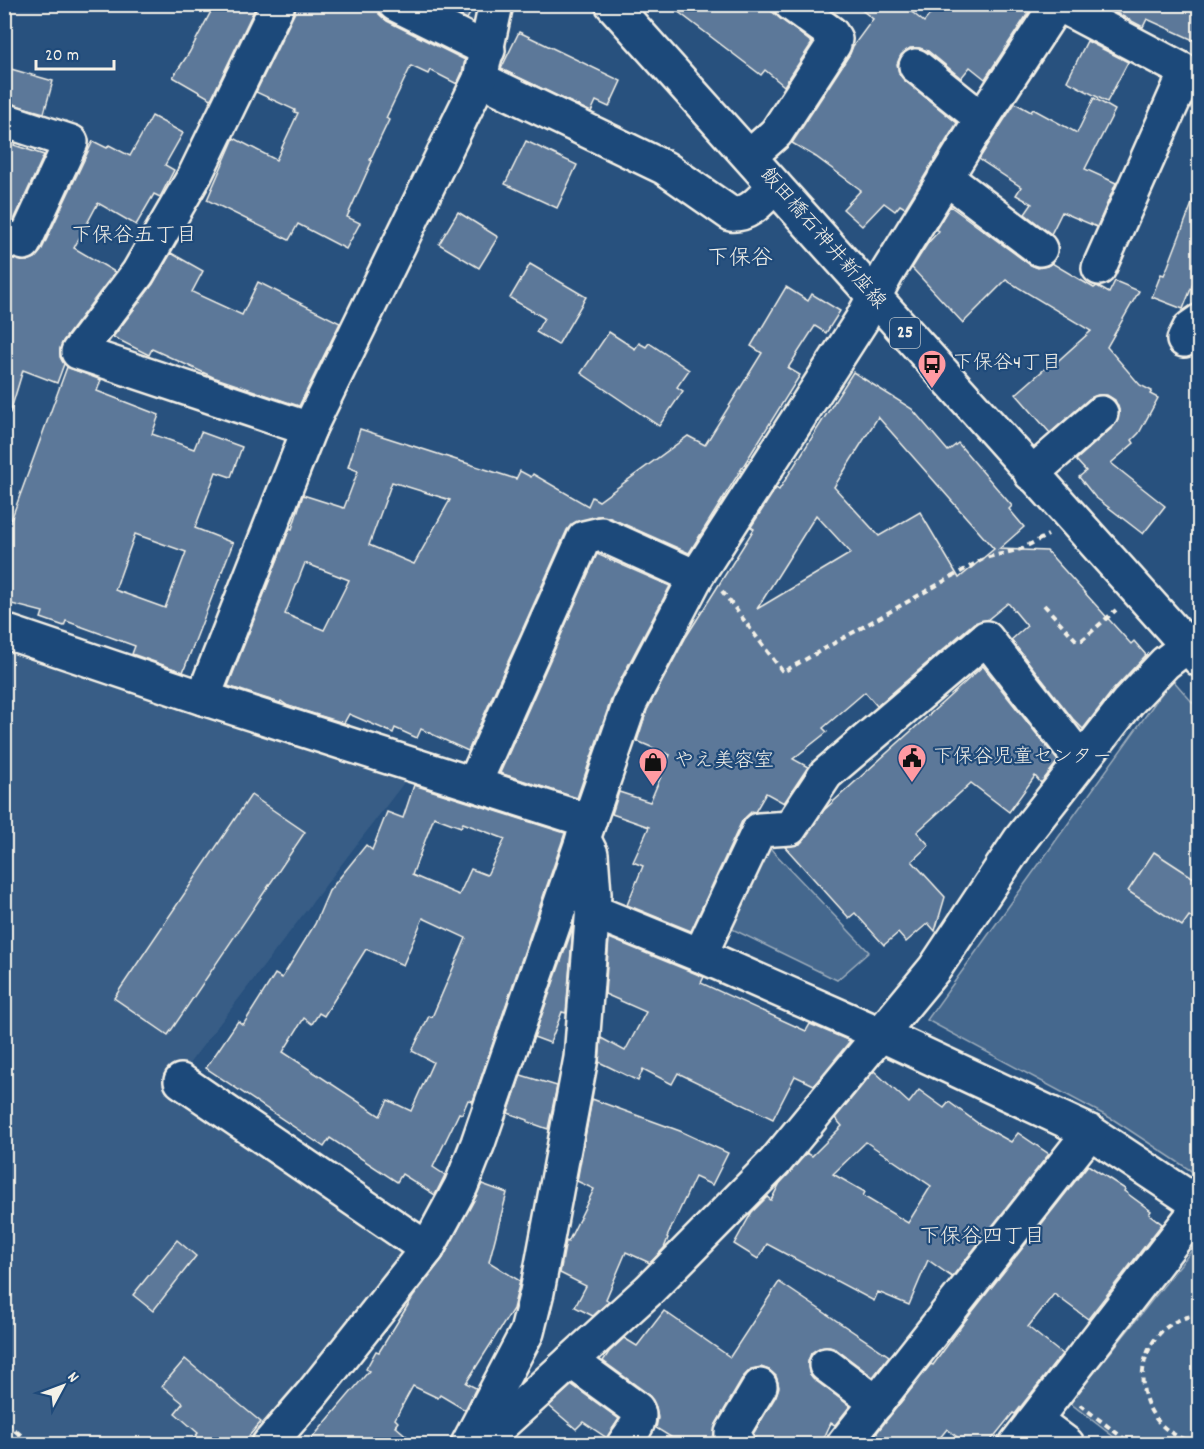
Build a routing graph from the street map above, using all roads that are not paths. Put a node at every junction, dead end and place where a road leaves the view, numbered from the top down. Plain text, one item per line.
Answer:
1 (278, 4) edge
2 (395, 4) edge
3 (496, 4) edge
4 (612, 4) edge
5 (791, 4) edge
6 (1057, 4) edge
7 (484, 65) junction
8 (916, 66) dead end
9 (1193, 76) edge
10 (982, 119) junction
11 (4, 120) edge
12 (750, 156) junction
13 (945, 177) junction
14 (775, 186) junction
15 (4, 237) edge
16 (1040, 249) dead end
17 (1099, 268) dead end
18 (873, 298) junction
19 (1200, 302) edge
20 (1194, 326) edge
21 (1101, 413) dead end
22 (309, 429) junction
23 (1031, 474) junction
24 (700, 572) junction
25 (4, 631) edge
26 (1195, 648) edge
27 (203, 698) junction
28 (1081, 760) junction
29 (474, 784) junction
30 (586, 829) junction
31 (592, 911) junction
32 (700, 955) junction
33 (880, 1034) junction
34 (181, 1080) dead end
35 (1090, 1132) junction
36 (1200, 1205) edge
37 (427, 1249) junction
38 (571, 1361) junction
39 (826, 1365) dead end
40 (760, 1386) dead end
41 (877, 1403) junction
42 (1025, 1432) edge
43 (269, 1444) edge
44 (468, 1444) edge
45 (480, 1444) edge
46 (624, 1444) edge
47 (738, 1444) edge
48 (844, 1444) edge
49 (1067, 1444) edge

1 - 22 street
2 - 7 street
3 - 7 street
4 - 12 street, 飯田橋石神井新座線 / 25
5 - 12 street
6 - 9 street
6 - 10 street
7 - 14 street
7 - 22 street
8 - 10 street
9 - 17 street
10 - 13 street
11 - 15 street
12 - 14 street, 飯田橋石神井新座線 / 25
13 - 16 street
13 - 18 street
14 - 18 street, 飯田橋石神井新座線 / 25
18 - 23 street, 飯田橋石神井新座線 / 25
18 - 24 street
19 - 20 street
21 - 23 street
22 - 27 street
23 - 26 street, 飯田橋石神井新座線 / 25
24 - 29 street
24 - 30 street
25 - 27 street
26 - 28 street
27 - 29 street
28 - 32 street
28 - 33 street
29 - 30 street
30 - 31 street
30 - 37 street
31 - 32 street
31 - 44 street
32 - 33 street
33 - 35 street
33 - 38 street
34 - 37 street
35 - 36 street
35 - 41 street
36 - 42 street
37 - 43 street
38 - 45 street
38 - 46 street
39 - 41 street
40 - 47 street
41 - 48 street
42 - 49 street

